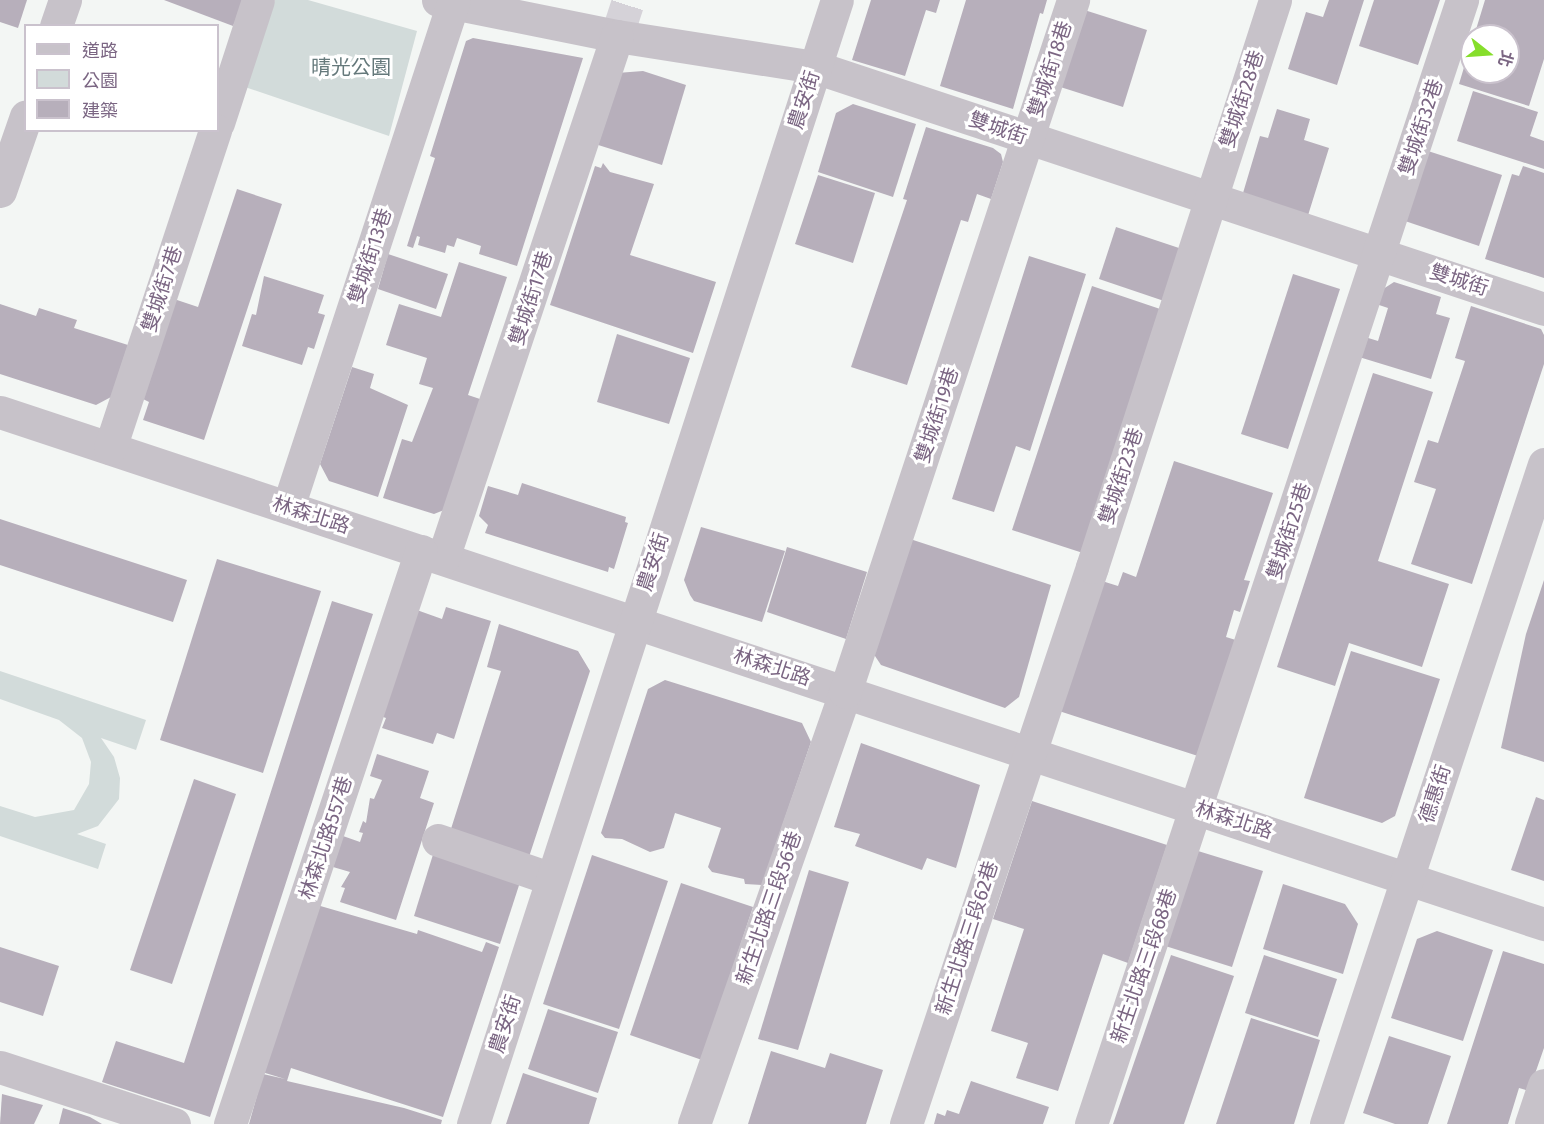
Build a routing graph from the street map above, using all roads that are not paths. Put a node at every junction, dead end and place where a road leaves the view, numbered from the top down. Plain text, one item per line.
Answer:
1 (65, 0) edge
2 (258, 0) edge
3 (837, 0) edge
4 (1073, 0) edge
5 (1275, 0) edge
6 (1462, 0) edge
7 (448, 1) edge
8 (57, 24) edge
9 (617, 36) junction
10 (815, 67) junction
11 (219, 120) edge
12 (24, 122) edge
13 (214, 132) edge
14 (1028, 138) junction
15 (0, 191) edge
16 (1209, 199) junction
17 (1379, 254) junction
18 (1544, 309) edge
19 (0, 412) edge
20 (110, 448) junction
21 (1544, 464) edge
22 (288, 507) junction
23 (432, 555) junction
24 (634, 622) junction
25 (845, 692) junction
26 (1028, 752) junction
27 (1198, 808) junction
28 (438, 840) dead end
29 (1408, 877) junction
30 (552, 879) junction
31 (1544, 924) edge
32 (0, 1067) edge
33 (174, 1124) edge
34 (230, 1124) edge
35 (473, 1124) edge
36 (694, 1124) edge
37 (906, 1124) edge
38 (1091, 1124) edge
39 (1326, 1124) edge

1 - 8 street
2 - 11 street
3 - 10 street, 農安街
4 - 14 street, 雙城街18巷
5 - 16 street, 雙城街28巷
6 - 17 street, 雙城街32巷
7 - 9 street, 雙城街
7 - 22 street, 雙城街13巷
9 - 10 street, 雙城街
9 - 23 street, 雙城街17巷
10 - 14 street, 雙城街
10 - 24 street, 農安街
12 - 15 street
13 - 20 street, 雙城街7巷
14 - 16 street, 雙城街
14 - 25 street, 雙城街19巷
16 - 17 street, 雙城街
16 - 26 street, 雙城街23巷
17 - 18 street, 雙城街
17 - 27 street, 雙城街25巷
19 - 20 street, 林森北路
20 - 22 street, 林森北路
21 - 29 street, 德惠街
22 - 23 street, 林森北路
23 - 24 street, 林森北路
23 - 34 street, 林森北路557巷
24 - 25 street, 林森北路
24 - 30 street, 農安街
25 - 26 street, 林森北路
25 - 36 street, 新生北路三段56巷
26 - 27 street, 林森北路
26 - 37 street, 新生北路三段62巷
27 - 29 street, 林森北路
27 - 38 street, 新生北路三段68巷
28 - 30 street
29 - 31 street, 林森北路
29 - 39 street, 德惠街
30 - 35 street, 農安街
32 - 33 street

